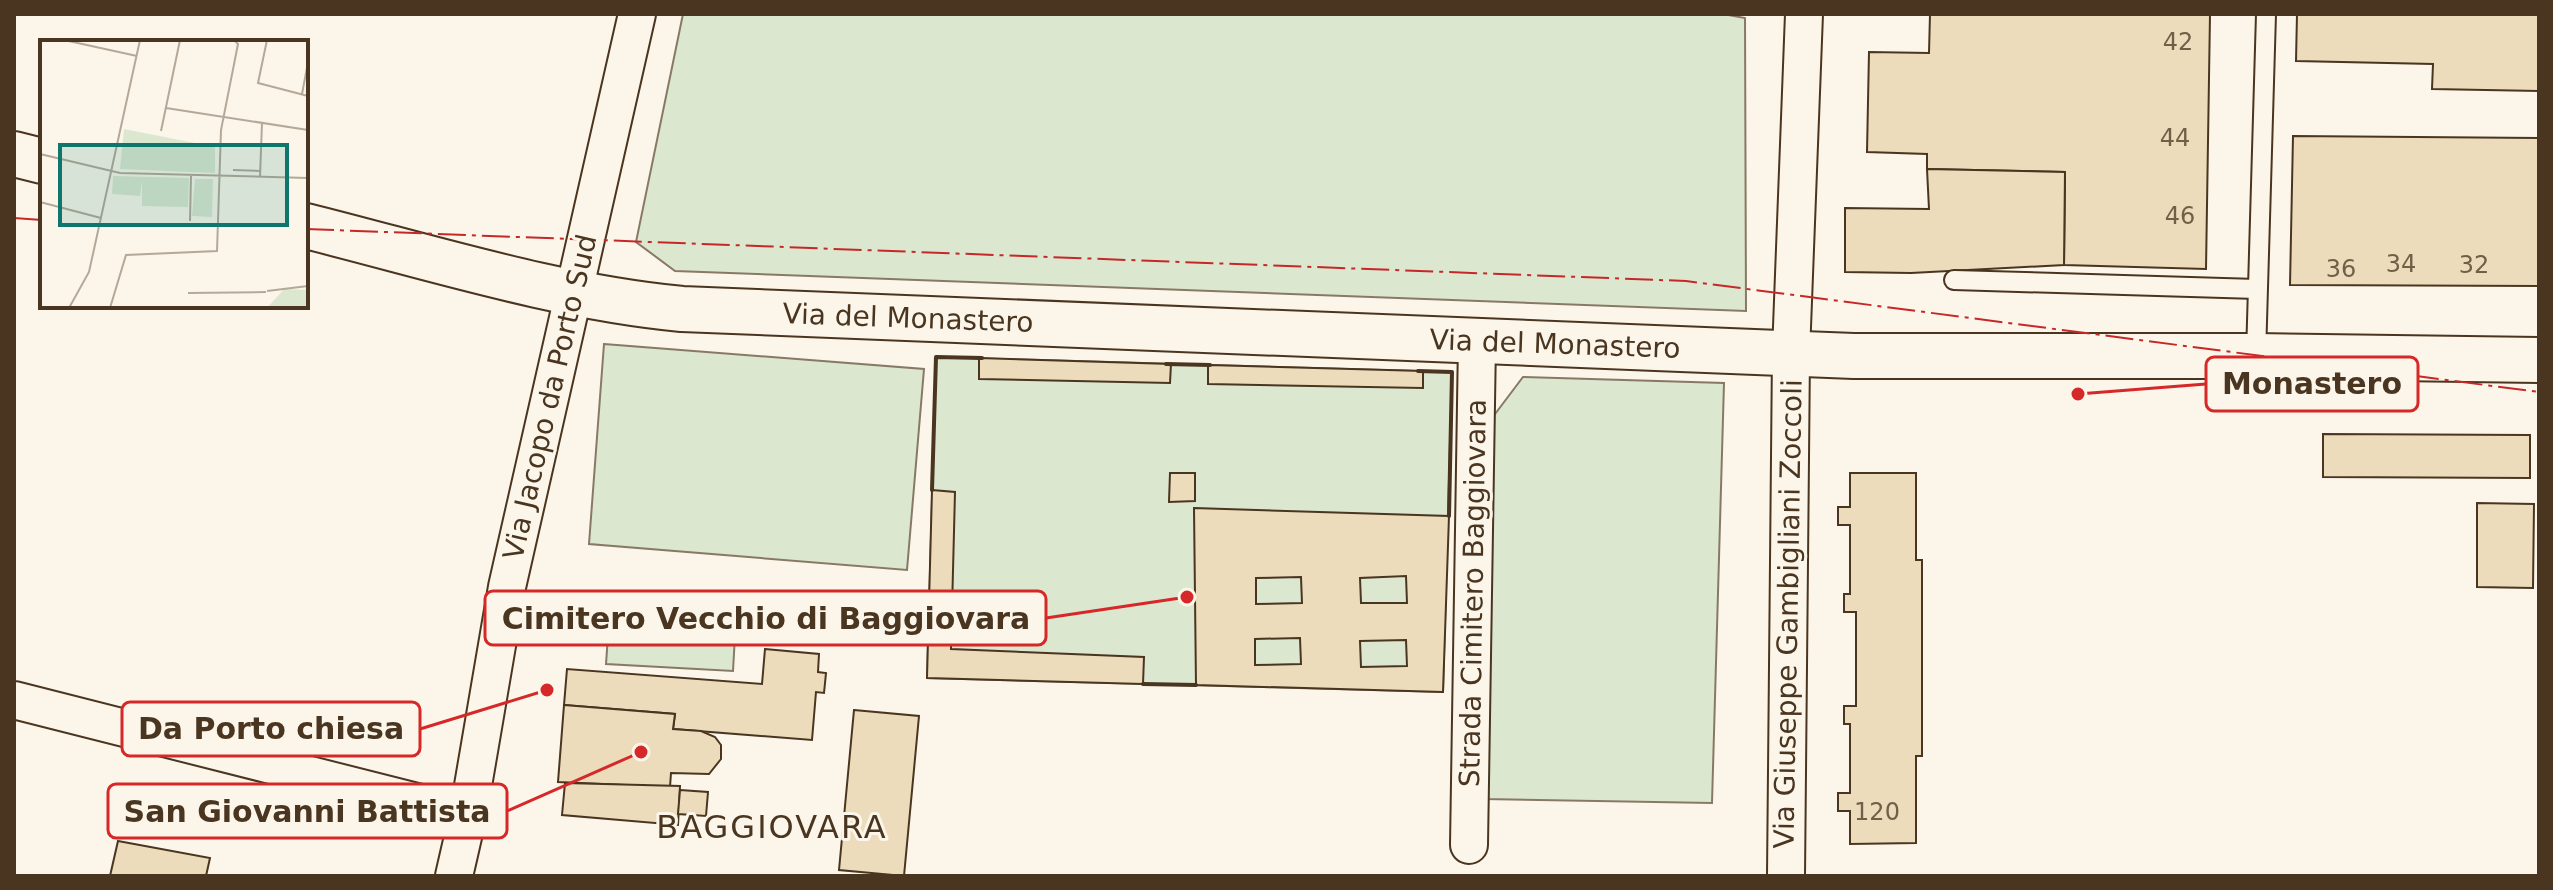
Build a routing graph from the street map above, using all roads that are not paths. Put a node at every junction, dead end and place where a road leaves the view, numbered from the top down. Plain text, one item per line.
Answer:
1 (637, 14) edge
2 (1804, 14) edge
3 (2266, 14) edge
4 (14, 154) edge
5 (40, 160) edge
6 (308, 226) edge
7 (1954, 280) dead end
8 (2257, 289) junction
9 (574, 291) junction
10 (1477, 341) junction
11 (1791, 353) junction
12 (2256, 356) junction
13 (2539, 360) edge
14 (14, 700) edge
15 (468, 815) junction
16 (1469, 845) dead end
17 (454, 876) edge
18 (1786, 876) edge

1 - 9 street, Via Jacopo da Porto Sud
2 - 11 street, Via Giuseppe Gambigliani Zoccoli
3 - 8 lane
4 - 5 main road
6 - 9 main road, Via del Monastero
7 - 8 lane
8 - 12 lane
9 - 10 main road, Via del Monastero
9 - 15 street, Via Jacopo da Porto Sud
10 - 11 main road, Via del Monastero
10 - 16 street, Strada Cimitero Baggiovara
11 - 12 main road, Via del Monastero
11 - 18 street, Via Giuseppe Gambigliani Zoccoli
12 - 13 main road, Via del Monastero
14 - 15 street
15 - 17 street, Via Jacopo da Porto Sud

